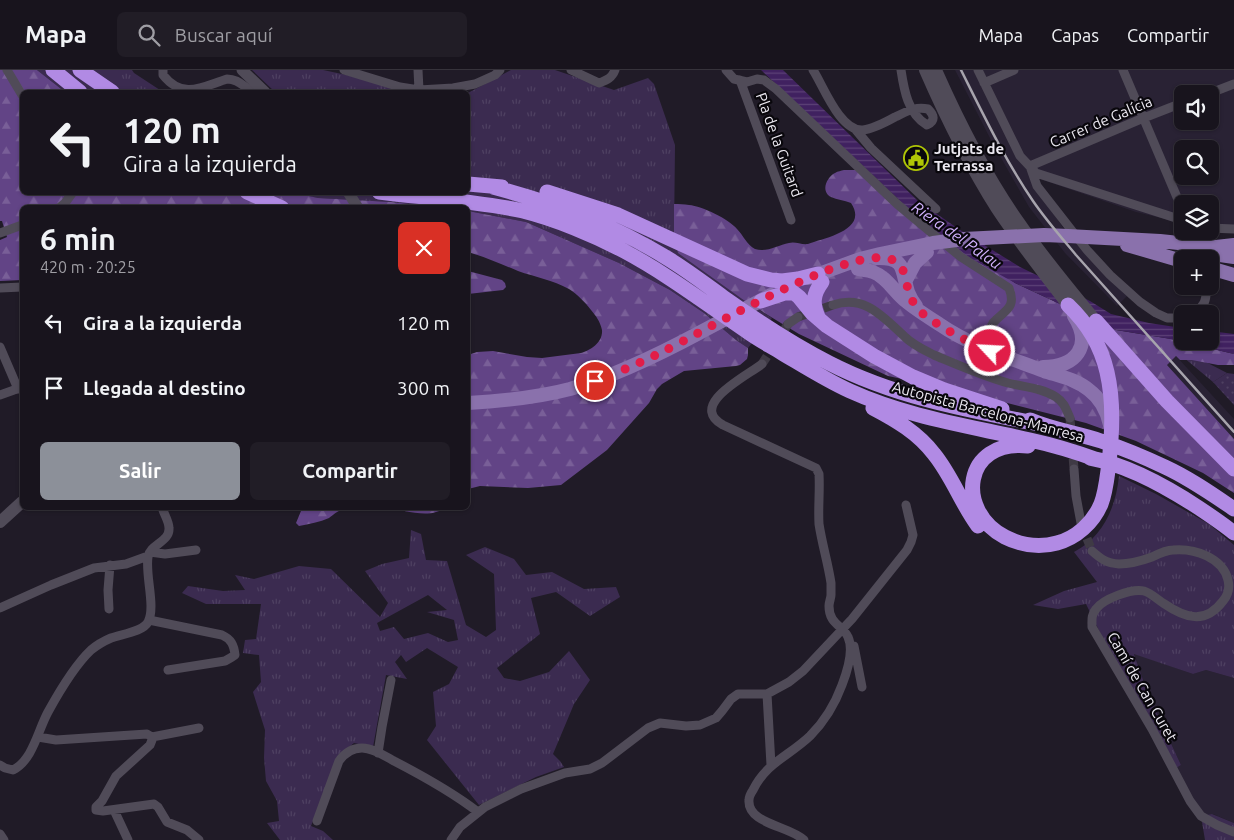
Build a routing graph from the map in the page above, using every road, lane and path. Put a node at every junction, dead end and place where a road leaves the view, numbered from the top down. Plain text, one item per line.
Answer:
1 (6, 70) edge
2 (53, 70) edge
3 (80, 70) edge
4 (163, 70) edge
5 (224, 70) edge
6 (242, 70) edge
7 (344, 70) edge
8 (418, 70) edge
9 (500, 70) edge
10 (571, 70) edge
11 (616, 70) edge
12 (726, 70) edge
13 (813, 70) edge
14 (901, 70) edge
15 (925, 70) edge
16 (936, 70) edge
17 (978, 70) edge
18 (1014, 70) edge
19 (1123, 70) edge
20 (227, 79) junction
21 (740, 80) junction
22 (984, 83) junction
23 (1234, 84) edge
24 (261, 89) edge
25 (78, 90) edge
26 (109, 90) edge
27 (182, 90) edge
28 (193, 90) edge
29 (419, 90) junction
30 (1219, 90) edge
31 (20, 92) edge
32 (1174, 106) edge
33 (1144, 118) junction
34 (856, 130) junction
35 (1030, 166) junction
36 (470, 184) edge
37 (493, 187) junction
38 (71, 195) edge
39 (253, 195) edge
40 (406, 195) edge
41 (1176, 195) edge
42 (62, 205) edge
43 (275, 205) edge
44 (936, 209) dead end
45 (1174, 217) edge
46 (791, 220) dead end
47 (20, 226) edge
48 (1219, 229) edge
49 (1234, 230) edge
50 (0, 233) edge
51 (1088, 239) junction
52 (1119, 239) junction
53 (1234, 245) edge
54 (912, 247) junction
55 (1134, 247) junction
56 (932, 248) junction
57 (1174, 254) edge
58 (1234, 257) edge
59 (892, 259) junction
60 (1174, 259) edge
61 (1219, 261) edge
62 (1234, 263) edge
63 (859, 264) junction
64 (1219, 271) edge
65 (1234, 275) edge
66 (820, 278) junction
67 (906, 280) junction
68 (889, 284) junction
69 (20, 287) edge
70 (0, 288) edge
71 (794, 293) junction
72 (1070, 298) junction
73 (764, 303) junction
74 (833, 305) tunnel mouth
75 (918, 309) junction
76 (798, 317) tunnel mouth
77 (818, 317) junction
78 (1174, 318) edge
79 (1096, 321) junction
80 (788, 324) tunnel mouth
81 (712, 329) junction
82 (986, 334) tunnel mouth
83 (0, 347) edge
84 (1107, 358) junction
85 (762, 364) tunnel mouth
86 (1028, 365) junction
87 (825, 378) junction
88 (20, 388) edge
89 (0, 395) edge
90 (470, 403) edge
91 (470, 410) edge
92 (1070, 418) tunnel mouth
93 (1039, 424) junction
94 (1112, 431) junction
95 (1098, 460) junction
96 (1074, 469) tunnel mouth
97 (1234, 469) edge
98 (20, 504) edge
99 (906, 505) dead end
100 (1234, 509) edge
101 (164, 510) edge
102 (0, 522) edge
103 (1081, 523) tunnel mouth
104 (1234, 533) edge
105 (196, 550) dead end
106 (1092, 551) tunnel mouth
107 (149, 554) junction
108 (110, 565) junction
109 (0, 608) edge
110 (108, 609) dead end
111 (149, 620) junction
112 (841, 629) junction
113 (848, 637) junction
114 (168, 670) dead end
115 (391, 680) dead end
116 (862, 687) dead end
117 (767, 694) junction
118 (199, 728) dead end
119 (38, 737) junction
120 (152, 737) junction
121 (378, 753) junction
122 (0, 765) edge
123 (771, 765) junction
124 (114, 810) junction
125 (478, 812) junction
126 (316, 821) dead end
127 (1234, 832) edge
128 (0, 834) edge
129 (4, 840) edge
130 (128, 840) edge
131 (199, 840) edge
132 (451, 840) edge
133 (804, 840) edge

1 - 31 street
2 - 25 highway
3 - 26 highway
4 - 27 street
5 - 20 street
6 - 24 street
7 - 29 street
8 - 29 street
9 - 29 street
10 - 11 street
12 - 21 street
13 - 34 street
14 - 34 street
15 - 72 main road
16 - 72 main road
17 - 22 street
18 - 22 street
19 - 33 street
20 - 24 street
20 - 28 street
21 - 46 street, Pla de la Guitard
21 - 82 street
22 - 35 street
23 - 30 street
32 - 33 street, Carrer de Galícia
33 - 35 street, Carrer de Galícia
33 - 41 street
34 - 44 street
35 - 45 street
35 - 78 street
36 - 37 highway
37 - 66 highway
37 - 93 highway
38 - 42 street
39 - 43 highway
40 - 87 highway, Autopista Barcelona-Manresa
47 - 50 street
48 - 49 street
51 - 52 main road
51 - 55 main road
51 - 56 main road
52 - 53 main road
52 - 58 main road
54 - 56 main road
54 - 59 main road
54 - 63 main road
55 - 57 main road
55 - 60 main road
56 - 59 main road
56 - 67 main road
59 - 63 main road
59 - 67 main road
59 - 68 main road
61 - 62 main road
63 - 66 main road
63 - 68 main road
64 - 65 main road
66 - 71 main road
66 - 73 main road
66 - 77 highway
67 - 75 main road
68 - 75 main road
69 - 70 street
71 - 73 highway
71 - 77 highway
72 - 79 main road
72 - 84 highway
72 - 86 main road
73 - 81 main road
74 - 92 street
75 - 86 main road
76 - 80 street
77 - 93 highway
79 - 84 highway
79 - 97 highway
81 - 90 main road
81 - 91 main road
83 - 88 street
84 - 87 highway
84 - 94 highway
85 - 112 street
86 - 94 main road
87 - 95 highway, Autopista Barcelona-Manresa
88 - 89 street
93 - 100 highway
94 - 95 highway
95 - 104 highway
96 - 103 street
98 - 102 main road
99 - 112 street
101 - 107 street
105 - 107 street
106 - 127 street, Camí de Can Curet
107 - 108 street
107 - 111 street
108 - 109 street
108 - 110 street
111 - 114 street
111 - 119 street
112 - 113 street
112 - 117 street
113 - 116 street
113 - 123 street
115 - 121 street
117 - 123 street
117 - 125 street
118 - 120 street
119 - 120 street
119 - 122 street
120 - 124 street
121 - 125 street
121 - 126 street
123 - 133 street
124 - 130 street
124 - 131 street
125 - 132 street
128 - 129 street

